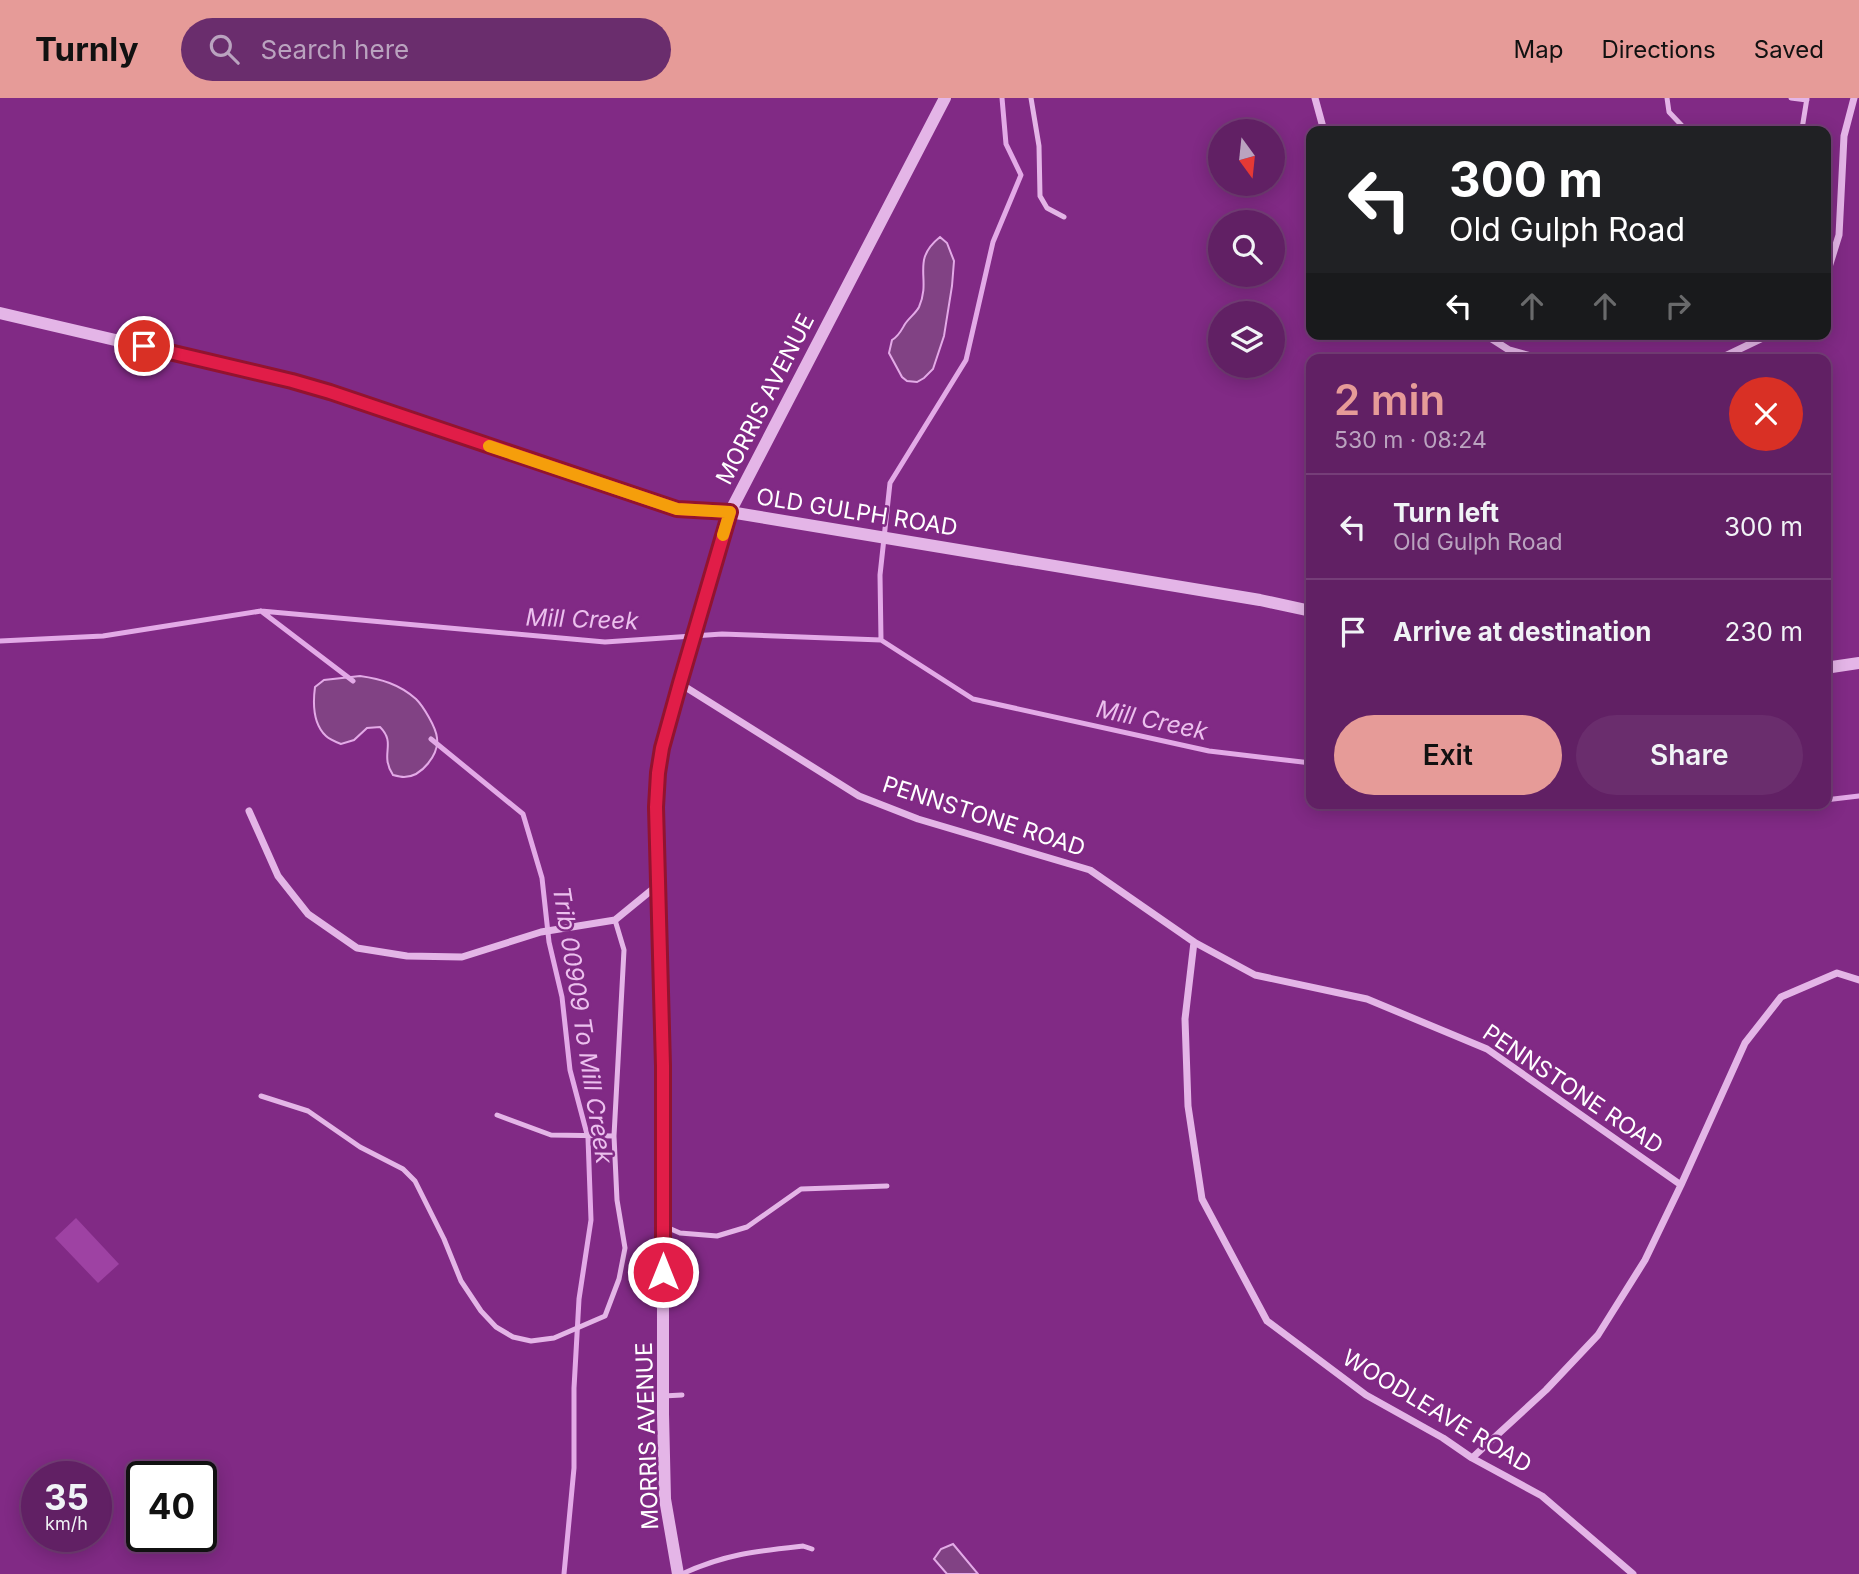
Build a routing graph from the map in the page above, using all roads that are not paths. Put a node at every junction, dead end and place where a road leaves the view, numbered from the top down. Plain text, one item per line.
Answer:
1 (945, 98) edge
2 (1031, 98) edge
3 (1315, 98) edge
4 (1667, 98) edge
5 (1791, 98) edge
6 (1854, 98) edge
7 (1807, 99) edge
8 (1323, 126) edge
9 (1682, 126) edge
10 (1803, 126) edge
11 (1064, 217) dead end
12 (1831, 260) edge
13 (0, 313) edge
14 (1494, 340) edge
15 (1758, 340) edge
16 (1526, 354) edge
17 (1729, 354) edge
18 (730, 512) junction
19 (1306, 610) edge
20 (1859, 663) edge
21 (1831, 667) edge
22 (680, 683) junction
23 (249, 811) dead end
24 (660, 883) junction
25 (615, 920) junction
26 (1194, 942) junction
27 (1859, 980) edge
28 (261, 1096) dead end
29 (497, 1115) dead end
30 (614, 1136) junction
31 (1681, 1185) junction
32 (887, 1186) dead end
33 (664, 1226) junction
34 (682, 1395) dead end
35 (663, 1396) junction
36 (1472, 1458) junction
37 (812, 1549) dead end
38 (680, 1574) edge
39 (1633, 1574) edge

1 - 18 street, MORRIS AVENUE
2 - 11 lane
3 - 8 street
4 - 9 lane
5 - 7 lane
6 - 12 street
7 - 10 lane
13 - 18 street, OLD GULPH ROAD
14 - 16 street
15 - 17 street
18 - 19 street, OLD GULPH ROAD
18 - 22 street, MORRIS AVENUE
20 - 21 street
22 - 24 street, MORRIS AVENUE
22 - 26 street, PENNSTONE ROAD
23 - 25 street
24 - 25 street
24 - 33 street, MORRIS AVENUE
25 - 30 lane
26 - 31 street, PENNSTONE ROAD
26 - 36 street, WOODLEAVE ROAD
27 - 31 street, PENNSTONE ROAD
28 - 30 lane
29 - 30 lane
31 - 36 street
32 - 33 lane
33 - 35 street, MORRIS AVENUE
34 - 35 lane
35 - 38 street, MORRIS AVENUE
36 - 39 street, WOODLEAVE ROAD
37 - 38 lane

